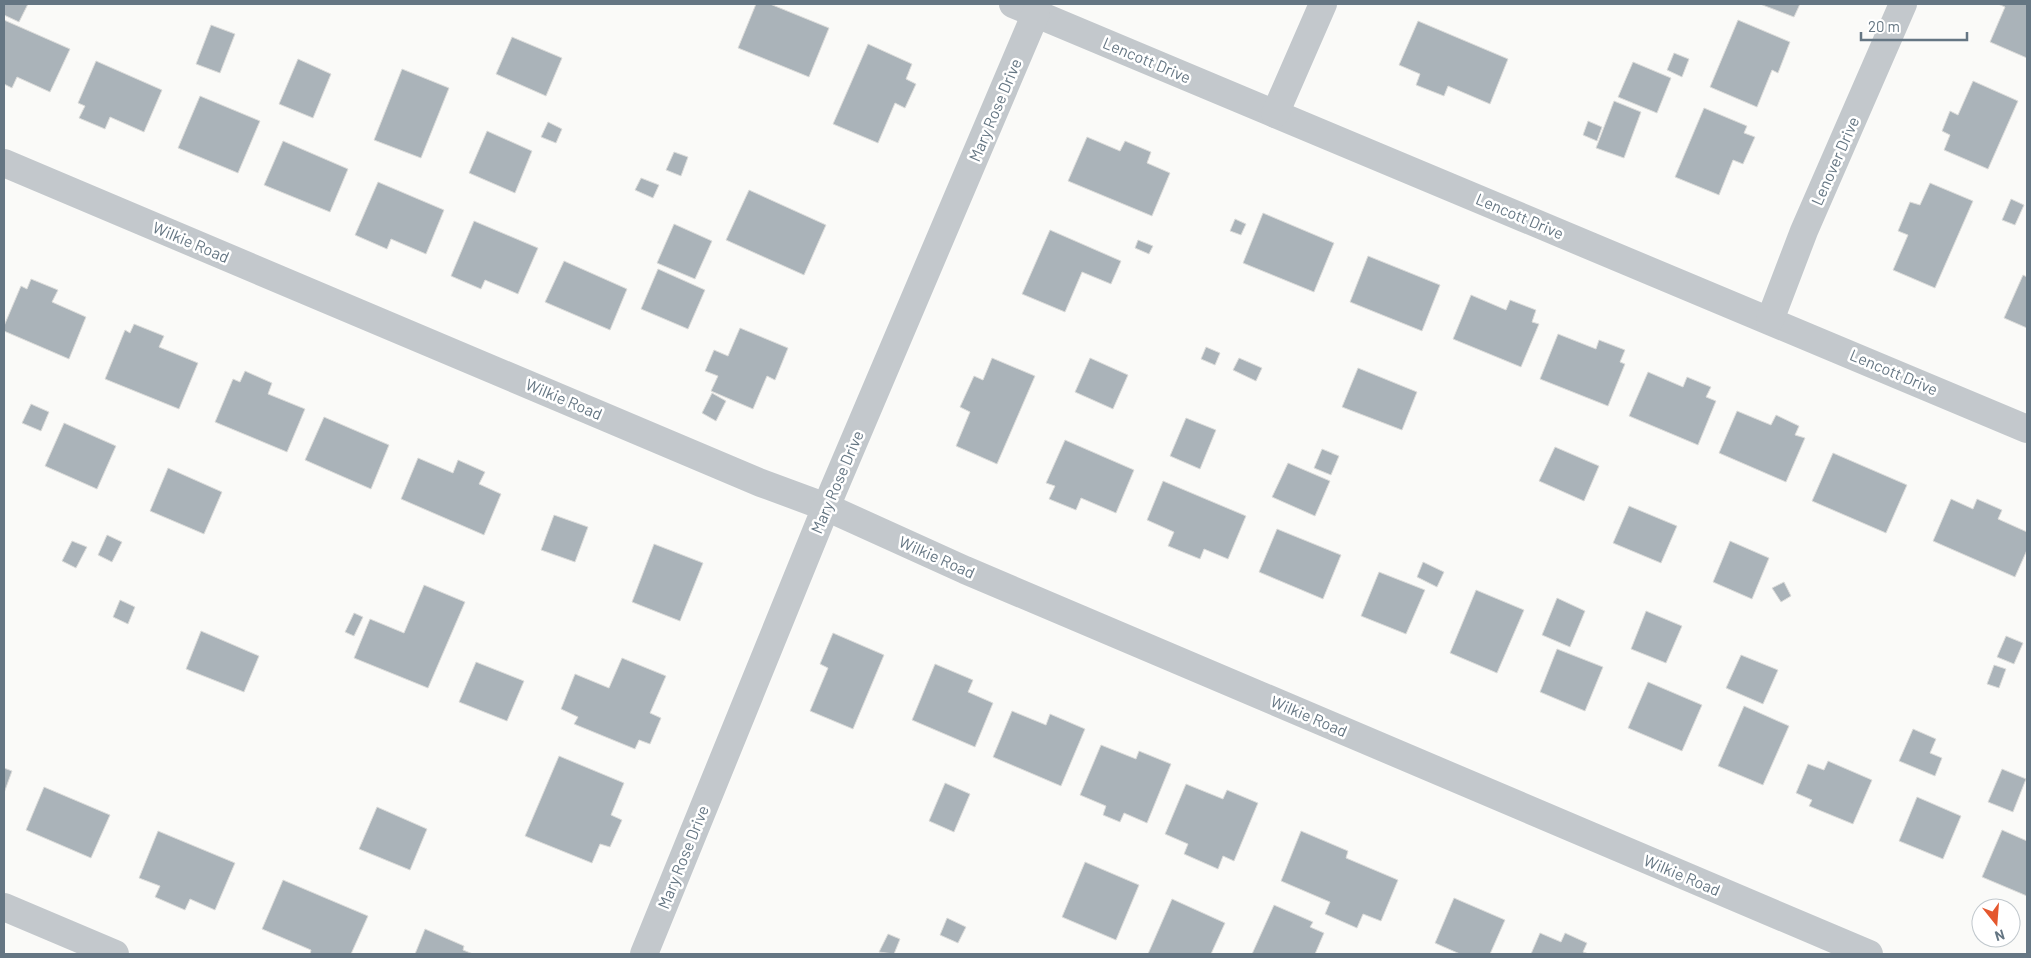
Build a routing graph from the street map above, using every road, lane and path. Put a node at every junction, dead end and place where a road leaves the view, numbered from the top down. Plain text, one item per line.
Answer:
1 (1322, 4) edge
2 (1903, 4) edge
3 (1025, 8) edge
4 (1276, 114) junction
5 (4, 163) edge
6 (1770, 320) junction
7 (2027, 429) edge
8 (826, 507) junction
9 (4, 907) edge
10 (115, 954) edge
11 (644, 954) edge
12 (1869, 954) edge

1 - 4 street
2 - 6 street, Lenover Drive
3 - 4 street, Lencott Drive
3 - 8 street, Mary Rose Drive
4 - 6 street, Lencott Drive
5 - 8 street, Wilkie Road
6 - 7 street, Lencott Drive
8 - 11 street, Mary Rose Drive
8 - 12 street, Wilkie Road
9 - 10 street

